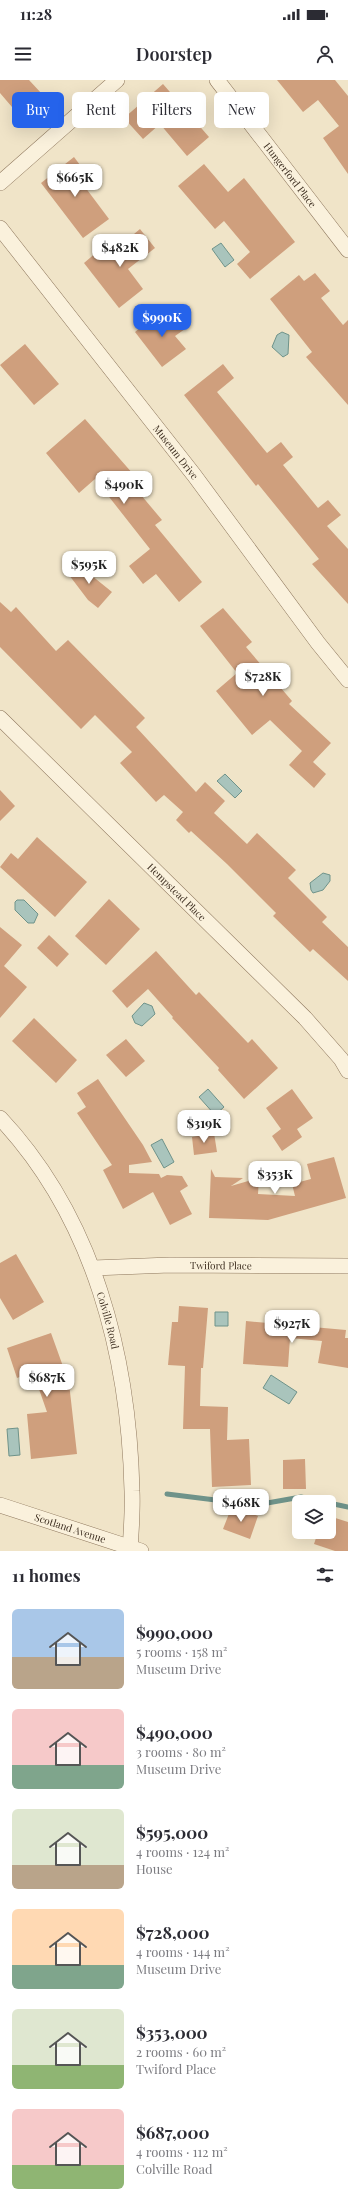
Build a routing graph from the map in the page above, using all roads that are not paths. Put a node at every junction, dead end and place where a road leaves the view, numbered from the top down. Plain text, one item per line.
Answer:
1 (117, 80) edge
2 (217, 80) edge
3 (0, 183) edge
4 (0, 228) edge
5 (348, 250) edge
6 (348, 680) edge
7 (0, 718) edge
8 (348, 1070) edge
9 (0, 1118) edge
10 (348, 1266) edge
11 (93, 1268) junction
12 (0, 1505) edge
13 (133, 1550) edge

1 - 3 street
2 - 5 street, Hungerford Place
4 - 6 street, Museum Drive
7 - 8 street, Hempstead Place
9 - 11 street, Colville Road
10 - 11 street, Twiford Place
11 - 13 street, Colville Road
12 - 13 street, Scotland Avenue

